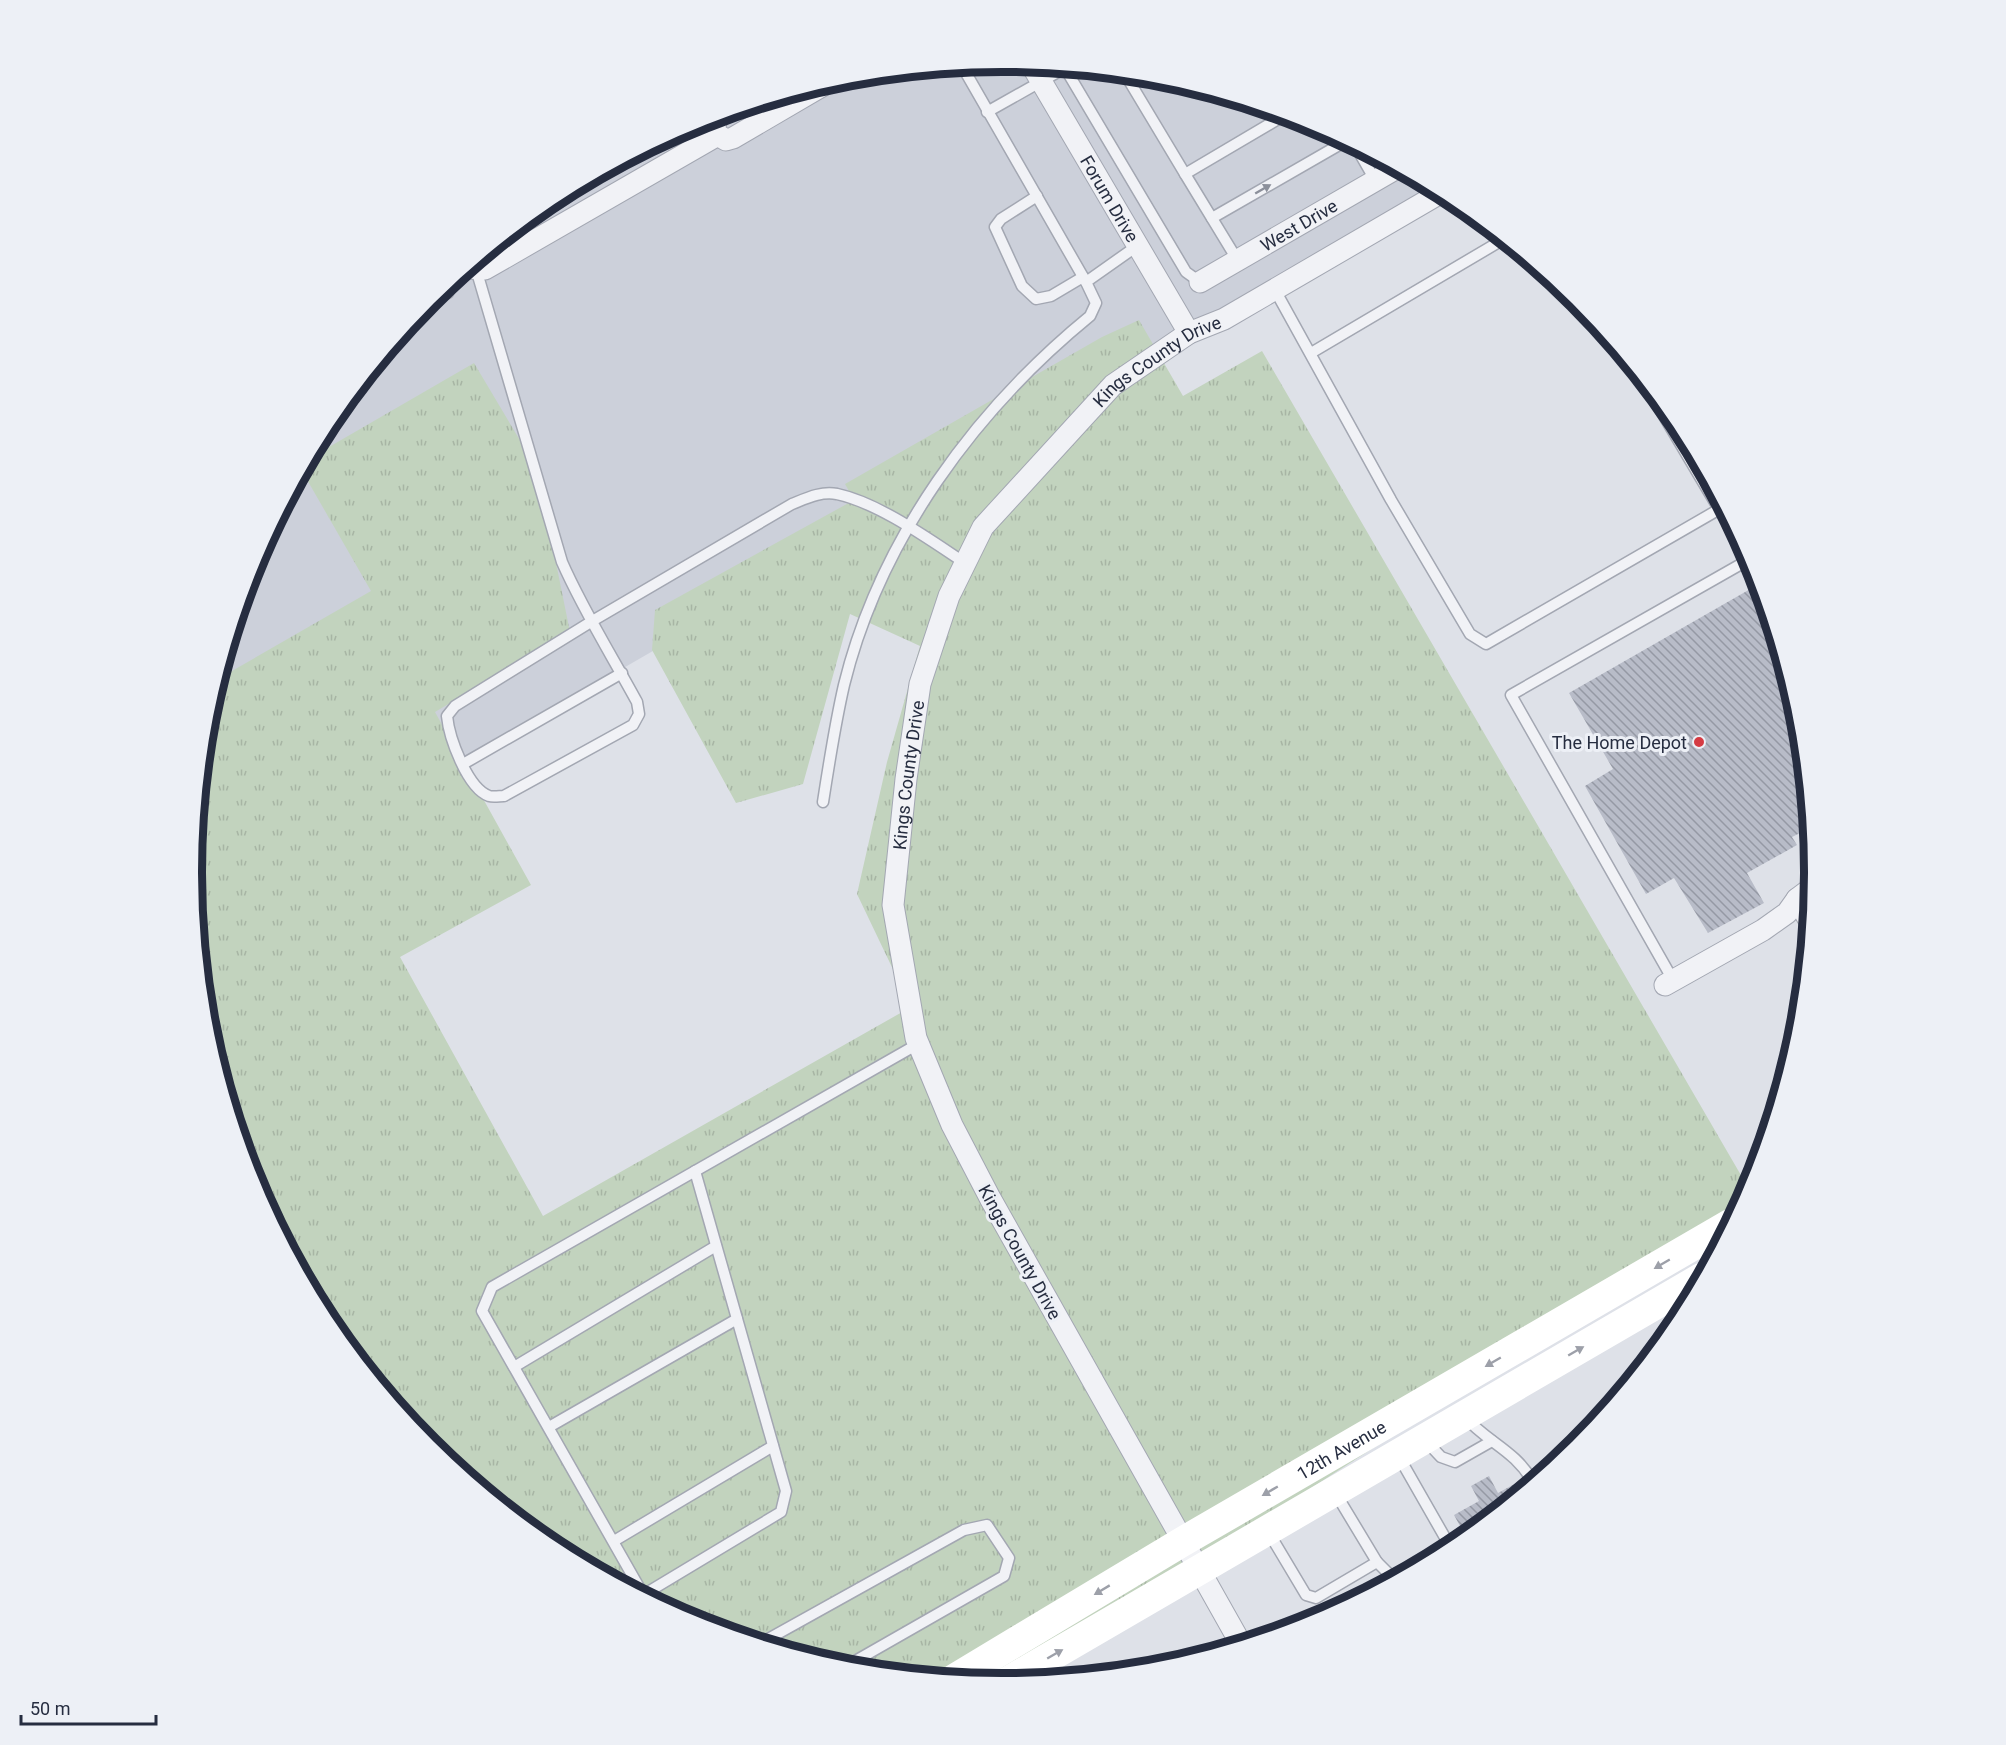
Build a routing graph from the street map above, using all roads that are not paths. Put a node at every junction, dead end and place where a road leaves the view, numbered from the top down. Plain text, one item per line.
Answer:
1 (966, 73) edge
2 (1036, 73) edge
3 (1069, 75) edge
4 (1130, 83) edge
5 (801, 98) edge
6 (987, 112) junction
7 (1276, 120) edge
8 (718, 125) edge
9 (1337, 146) edge
10 (1362, 158) edge
11 (1390, 172) edge
12 (1185, 174) junction
13 (1375, 180) junction
14 (1036, 196) junction
15 (1433, 197) edge
16 (1212, 218) junction
17 (1497, 243) edge
18 (1137, 246) junction
19 (1238, 261) junction
20 (478, 268) edge
21 (473, 272) edge
22 (1084, 279) junction
23 (1200, 282) joint
24 (1275, 290) junction
25 (1189, 333) junction
26 (1311, 353) junction
27 (1717, 510) edge
28 (910, 527) junction
29 (965, 563) junction
30 (1742, 564) edge
31 (594, 621) junction
32 (622, 673) junction
33 (463, 764) junction
34 (824, 802) dead end
35 (1803, 895) edge
36 (1669, 983) joint
37 (918, 1044) junction
38 (695, 1171) junction
39 (1719, 1230) edge
40 (716, 1246) junction
41 (1705, 1256) edge
42 (1675, 1306) edge
43 (737, 1319) junction
44 (514, 1367) junction
45 (1463, 1416) junction
46 (549, 1427) junction
47 (1424, 1439) junction
48 (1492, 1441) junction
49 (773, 1446) junction
50 (1397, 1454) junction
51 (1529, 1475) edge
52 (1335, 1491) junction
53 (1267, 1530) junction
54 (1446, 1539) edge
55 (614, 1541) junction
56 (1182, 1542) junction
57 (1377, 1562) junction
58 (1198, 1570) junction
59 (1389, 1574) edge
60 (638, 1584) edge
61 (651, 1591) edge
62 (770, 1638) edge
63 (1237, 1638) edge
64 (858, 1660) edge
65 (966, 1672) edge
66 (1023, 1672) edge

1 - 6 lane
2 - 6 lane
2 - 18 street, Forum Drive
3 - 23 lane
4 - 12 lane
5 - 8 street
6 - 14 lane
7 - 12 lane
8 - 20 street
16 -> 9 lane
10 - 13 lane
11 - 13 street, West Drive
12 - 16 lane
13 - 19 street, West Drive
14 - 22 lane
14 - 22 lane
15 - 24 street, Kings County Drive
16 - 19 lane
17 - 26 lane
18 - 22 lane
18 - 25 street, Forum Drive
19 - 23 street, West Drive
21 - 31 lane
22 - 28 lane
24 - 25 street, Kings County Drive
24 - 26 lane
25 - 29 street, Kings County Drive
26 - 27 lane
28 - 29 lane
28 - 31 lane
28 - 34 lane
29 - 37 street, Kings County Drive
30 - 36 lane
31 - 32 lane
31 - 33 lane
32 - 33 lane
32 - 33 lane
35 - 36 street
37 - 38 lane
37 - 56 street, Kings County Drive
38 - 40 lane
38 - 44 lane
39 -> 56 main road, 12th Avenue
40 - 43 lane
40 - 44 lane
41 - 42 main road
45 -> 42 main road, 12th Avenue
43 - 46 lane
43 - 49 lane
44 - 46 lane
45 - 47 main road, 12th Avenue
45 - 48 lane
46 - 55 lane
47 - 48 lane
47 - 50 main road, 12th Avenue
48 - 51 lane
49 - 55 lane
49 - 61 lane
50 - 52 main road, 12th Avenue
50 - 54 lane
52 - 53 main road, 12th Avenue
52 - 57 lane
53 - 57 lane
53 - 58 main road, 12th Avenue
55 - 60 lane
56 - 58 street, Kings County Drive
56 -> 65 main road, 12th Avenue
57 - 59 lane
58 - 63 street, Kings County Drive
66 -> 58 main road, 12th Avenue
62 - 64 lane

